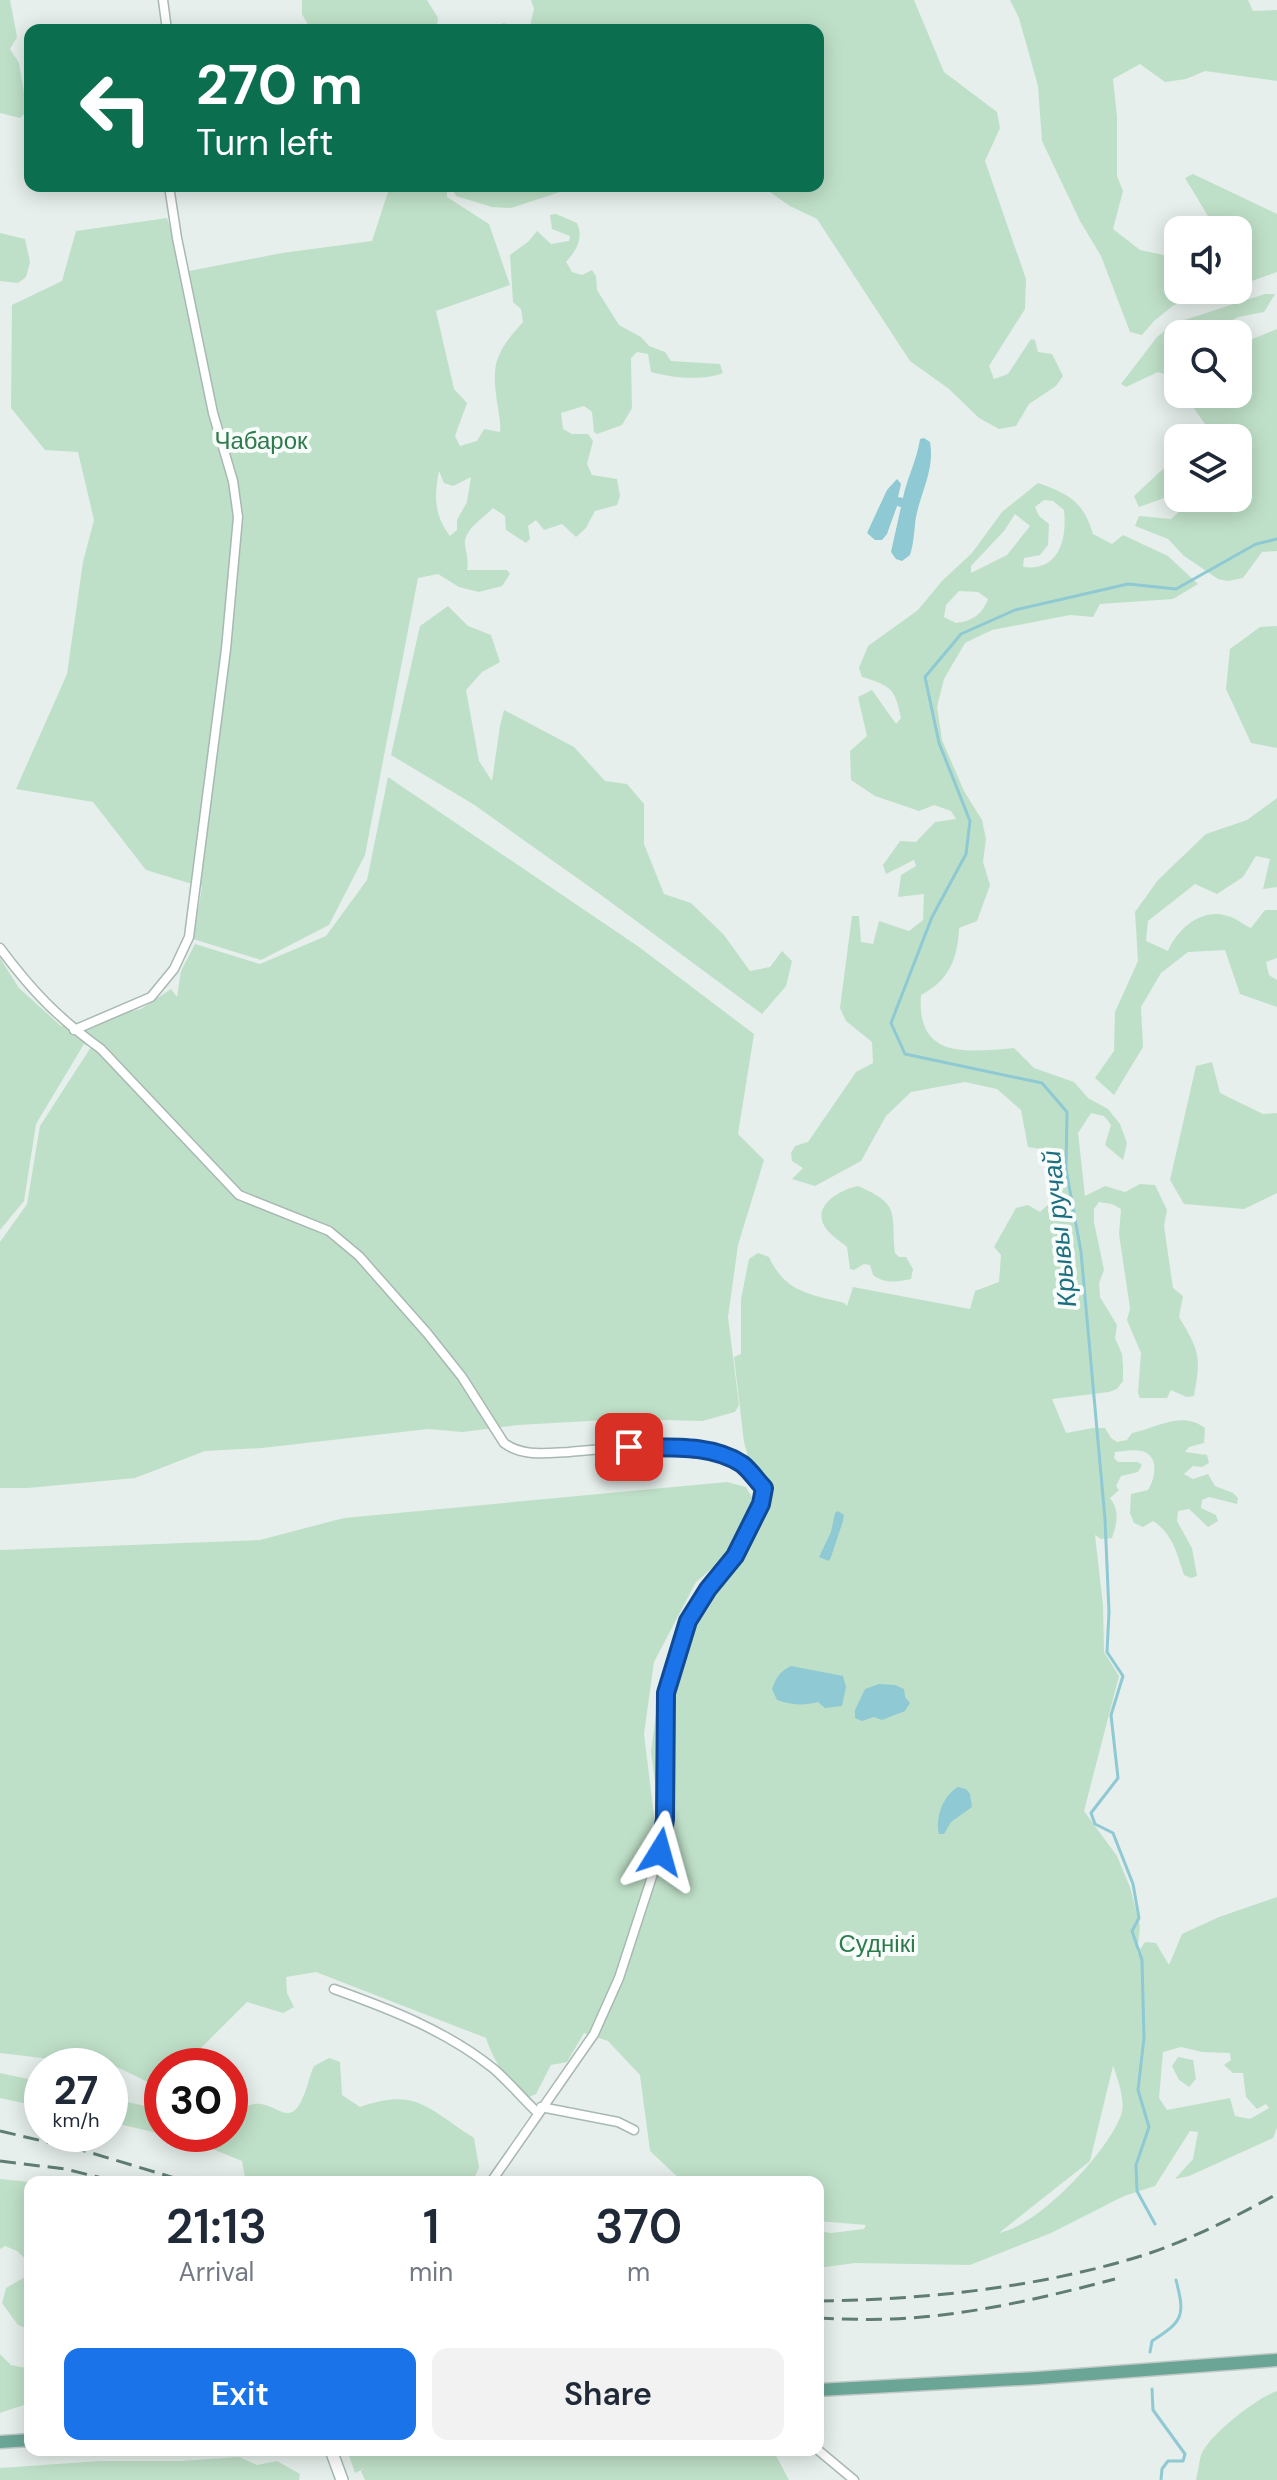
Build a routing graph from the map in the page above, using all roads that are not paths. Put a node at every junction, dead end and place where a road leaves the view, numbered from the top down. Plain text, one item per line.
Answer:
1 (163, 0) edge
2 (166, 24) edge
3 (170, 192) edge
4 (0, 948) edge
5 (74, 1030) junction
6 (334, 1989) dead end
7 (539, 2110) junction
8 (634, 2130) dead end
9 (495, 2176) edge
10 (1277, 2360) edge
11 (824, 2390) edge
12 (24, 2440) edge
13 (0, 2442) edge
14 (824, 2455) edge
15 (333, 2456) edge
16 (342, 2480) edge
17 (854, 2480) edge

1 - 2 street
3 - 5 street
4 - 5 street
5 - 7 street
6 - 7 street
7 - 8 street
7 - 9 street
10 - 11 main road
12 - 13 main road
14 - 17 street
15 - 16 main road

